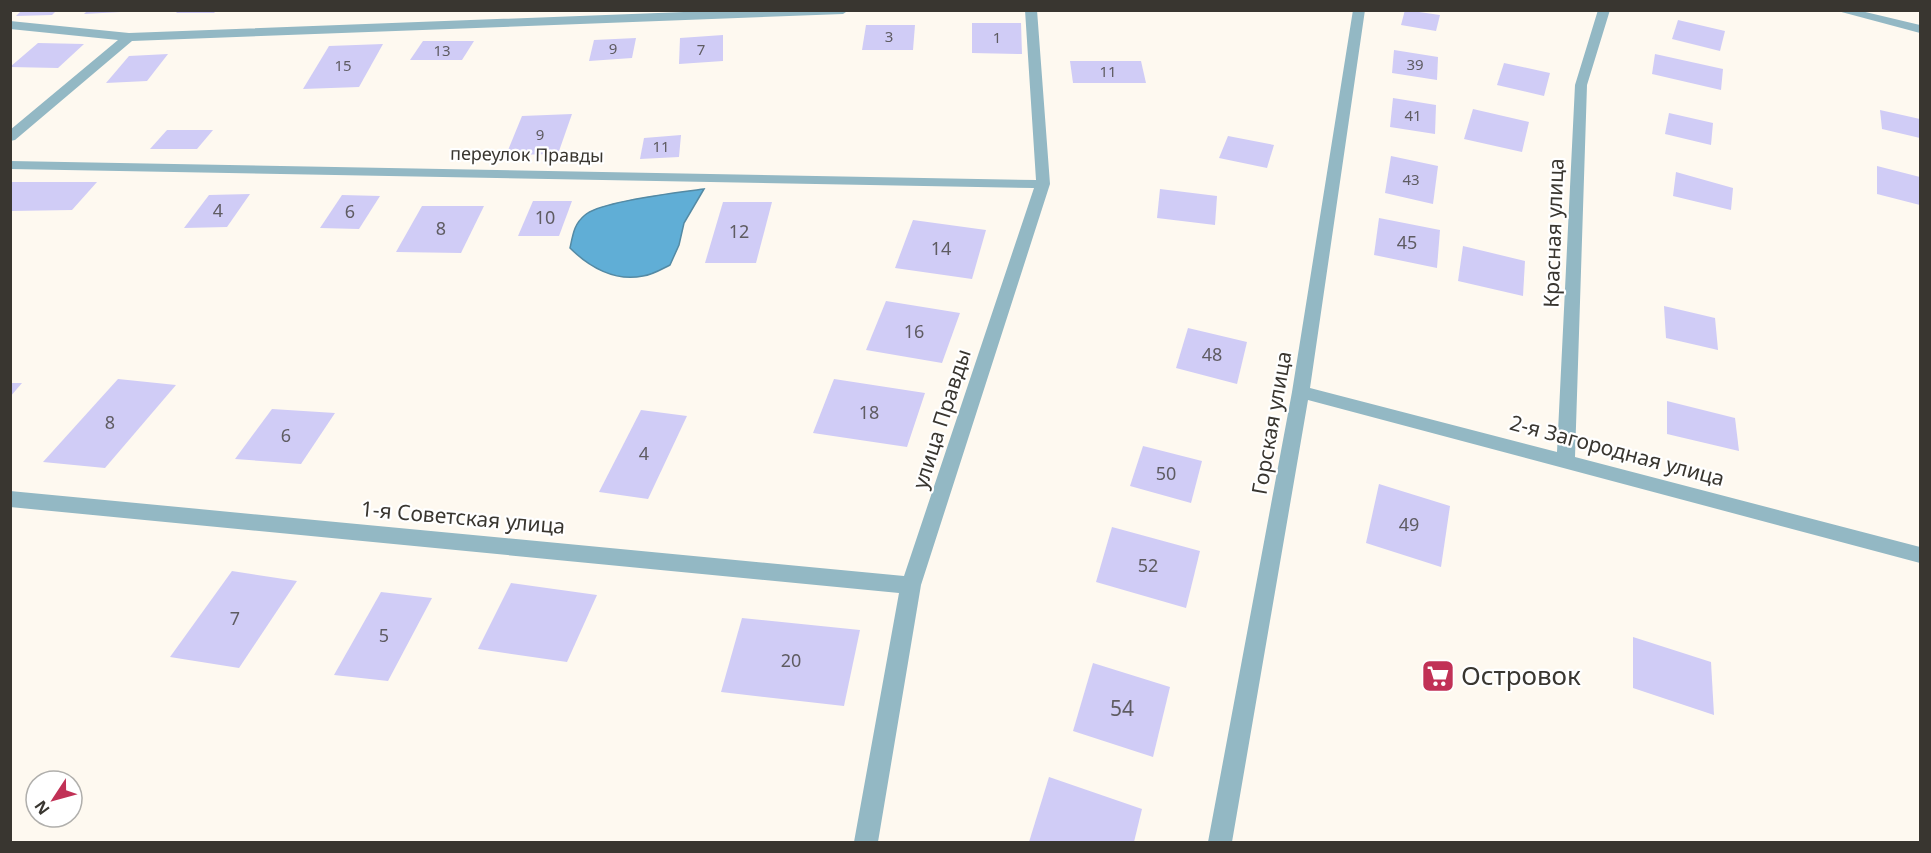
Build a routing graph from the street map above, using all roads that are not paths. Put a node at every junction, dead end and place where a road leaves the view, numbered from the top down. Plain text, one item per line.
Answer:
1 (843, 10) edge
2 (1031, 10) edge
3 (1359, 10) edge
4 (1604, 10) edge
5 (1840, 10) edge
6 (10, 25) edge
7 (1920, 29) edge
8 (129, 37) junction
9 (10, 137) edge
10 (10, 165) edge
11 (1043, 184) junction
12 (1301, 392) junction
13 (1566, 460) junction
14 (10, 499) edge
15 (1920, 555) edge
16 (911, 585) junction
17 (866, 843) edge
18 (1220, 843) edge

1 - 8 street
2 - 11 street, улица Правды
3 - 12 street, Горская улица
4 - 13 street, Красная улица
5 - 7 street
6 - 8 street
8 - 9 street
10 - 11 street, переулок Правды
11 - 16 street, улица Правды
12 - 13 street, 2-я Загородная улица
12 - 18 street, Горская улица
13 - 15 street, 2-я Загородная улица
14 - 16 street, 1-я Советская улица
16 - 17 street, улица Правды

